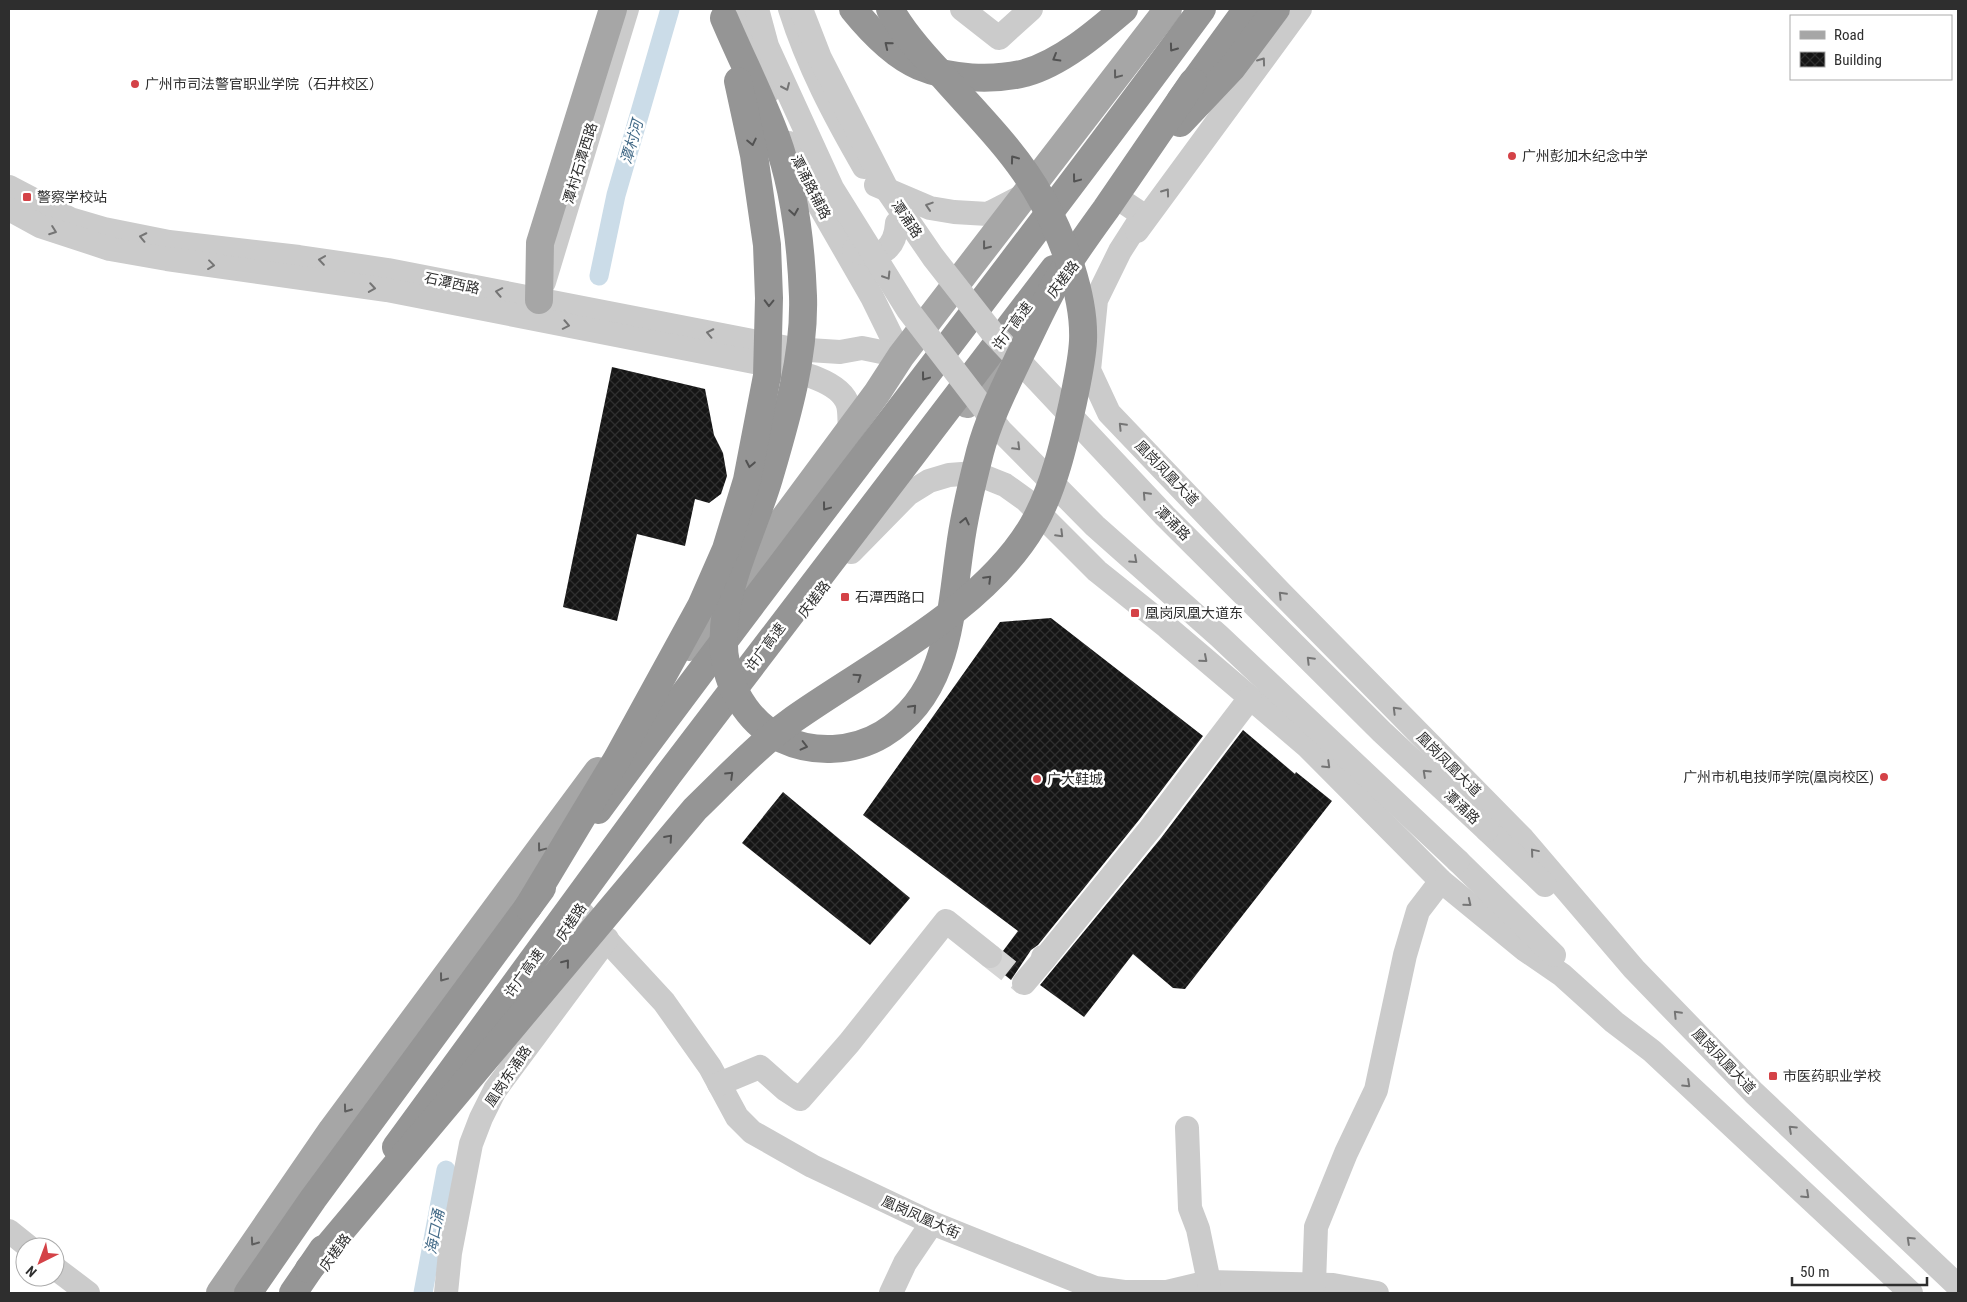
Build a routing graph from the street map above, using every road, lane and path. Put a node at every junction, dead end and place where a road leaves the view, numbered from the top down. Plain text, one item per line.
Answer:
1 (614, 9) edge
2 (627, 9) edge
3 (757, 9) edge
4 (790, 9) edge
5 (801, 9) edge
6 (853, 9) edge
7 (890, 9) edge
8 (962, 9) edge
9 (1031, 9) edge
10 (1124, 9) edge
11 (1168, 9) edge
12 (1202, 9) edge
13 (1247, 9) edge
14 (1262, 9) edge
15 (1276, 9) edge
16 (1300, 9) edge
17 (730, 12) edge
18 (1193, 82) junction
19 (1177, 126) junction
20 (874, 185) junction
21 (9, 187) edge
22 (1025, 195) junction
23 (1122, 201) junction
24 (9, 210) edge
25 (896, 224) junction
26 (837, 236) junction
27 (1116, 259) junction
28 (951, 291) junction
29 (536, 309) junction
30 (1020, 336) junction
31 (901, 356) junction
32 (850, 428) junction
33 (851, 552) junction
34 (1250, 698) junction
35 (1442, 881) junction
36 (528, 907) junction
37 (579, 910) junction
38 (607, 939) junction
39 (990, 956) tunnel mouth
40 (1634, 969) junction
41 (1024, 983) dead end
42 (1652, 1051) junction
43 (720, 1084) junction
44 (1187, 1128) dead end
45 (932, 1223) junction
46 (65, 1276) edge
47 (308, 1281) edge
48 (1209, 1282) junction
49 (1314, 1284) junction
50 (1958, 1286) edge
51 (88, 1293) edge
52 (220, 1293) edge
53 (248, 1293) edge
54 (293, 1293) edge
55 (446, 1293) edge
56 (891, 1293) edge
57 (1377, 1293) edge
58 (1911, 1293) edge

1 - 29 main road
2 - 29 street, 潭村石潭西路
3 -> 42 street, bridge
4 - 20 street
40 -> 5 street, 潭涌路, bridge
10 -> 6 highway, bridge
47 -> 7 highway, bridge
8 - 9 street
11 -> 22 main road
12 -> 36 highway, bridge
13 - 18 highway, 许广高速
14 - 19 main road, 庆槎路
15 - 19 highway
27 -> 16 street
17 -> 18 highway, bridge
17 - 26 street, 潭涌路辅路
17 -> 36 highway, bridge
18 - 47 highway, 许广高速, bridge
19 - 23 main road, 庆槎路
22 -> 20 street
20 - 25 street
29 -> 21 street, 石潭西路
22 -> 28 main road
23 - 27 street, 凰岗凤凰大道
23 - 30 main road, 庆槎路
24 -> 29 street, 石潭西路
25 - 26 street
25 - 28 street
26 - 31 street, 潭涌路辅路
27 - 30 street
40 -> 27 street, 凰岗凤凰大道
28 - 31 main road
31 -> 29 street, 石潭西路
29 -> 32 street, 石潭西路
30 - 33 main road, 庆槎路
31 - 32 main road
32 -> 52 main road
33 -> 34 street
33 - 37 main road, 庆槎路
34 -> 35 street
34 - 41 street
35 -> 42 street
35 - 49 street
36 - 53 highway
37 - 38 street, 凰岗凤凰大街
37 - 47 main road, 庆槎路
38 - 43 street, 凰岗凤凰大街
38 - 55 street, 凰岗东涌路
39 - 43 street
50 -> 40 street, 凰岗凤凰大道
42 -> 58 street
43 - 45 street, 凰岗凤凰大街
44 - 48 street
45 - 48 street, 凰岗凤凰大街
45 - 56 street
46 - 51 street
47 - 54 highway, 许广高速
48 - 49 street, 凰岗凤凰大街
49 - 57 street, 凰岗凤凰大街

